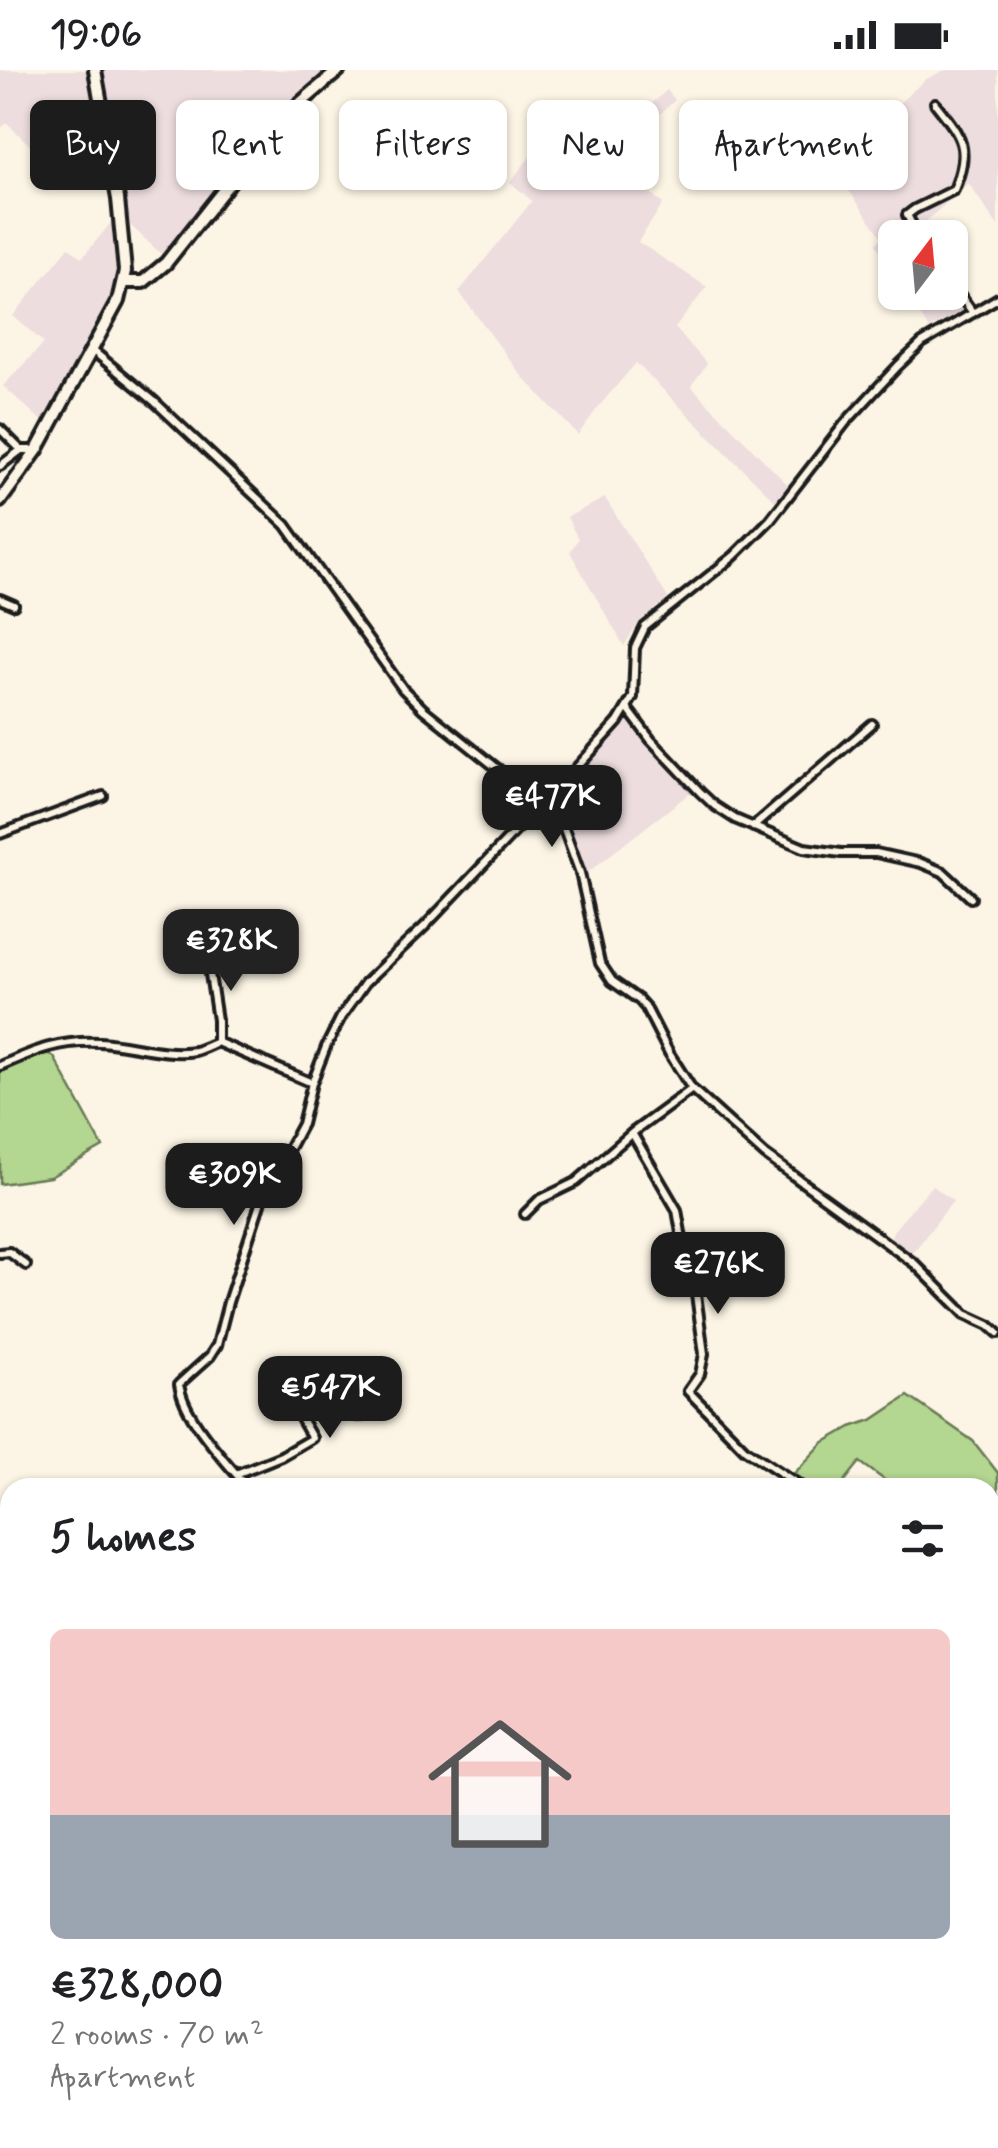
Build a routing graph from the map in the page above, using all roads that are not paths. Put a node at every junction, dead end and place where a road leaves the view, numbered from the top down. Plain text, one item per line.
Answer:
1 (95, 70) edge
2 (339, 70) edge
3 (935, 102) dead end
4 (910, 220) edge
5 (124, 282) junction
6 (998, 298) edge
7 (968, 306) edge
8 (973, 313) junction
9 (92, 349) junction
10 (0, 429) edge
11 (21, 450) junction
12 (37, 450) junction
13 (0, 466) edge
14 (0, 501) edge
15 (0, 599) edge
16 (14, 605) dead end
17 (628, 708) junction
18 (872, 724) dead end
19 (103, 796) dead end
20 (542, 805) junction
21 (752, 827) junction
22 (0, 834) edge
23 (971, 898) dead end
24 (206, 948) dead end
25 (217, 1042) junction
26 (0, 1066) edge
27 (312, 1083) junction
28 (692, 1088) junction
29 (632, 1133) junction
30 (525, 1214) dead end
31 (0, 1252) edge
32 (26, 1265) dead end
33 (998, 1332) edge
34 (378, 1410) dead end
35 (236, 1474) junction
36 (239, 1478) edge
37 (789, 1478) edge

1 - 5 main road
2 - 5 main road
3 - 4 street
5 - 9 main road
6 - 8 street
7 - 8 street
8 - 17 street
9 - 12 main road
9 - 20 street
10 - 11 street
11 - 12 street
11 - 13 street
12 - 14 main road
15 - 16 street
17 - 20 street
17 - 21 street
18 - 21 street
19 - 22 street
20 - 27 street
20 - 28 street
21 - 23 street
24 - 25 street
25 - 26 street
25 - 27 street
27 - 35 street
28 - 29 street
28 - 33 street
29 - 30 street
29 - 37 street
31 - 32 street
34 - 35 street
35 - 36 street

